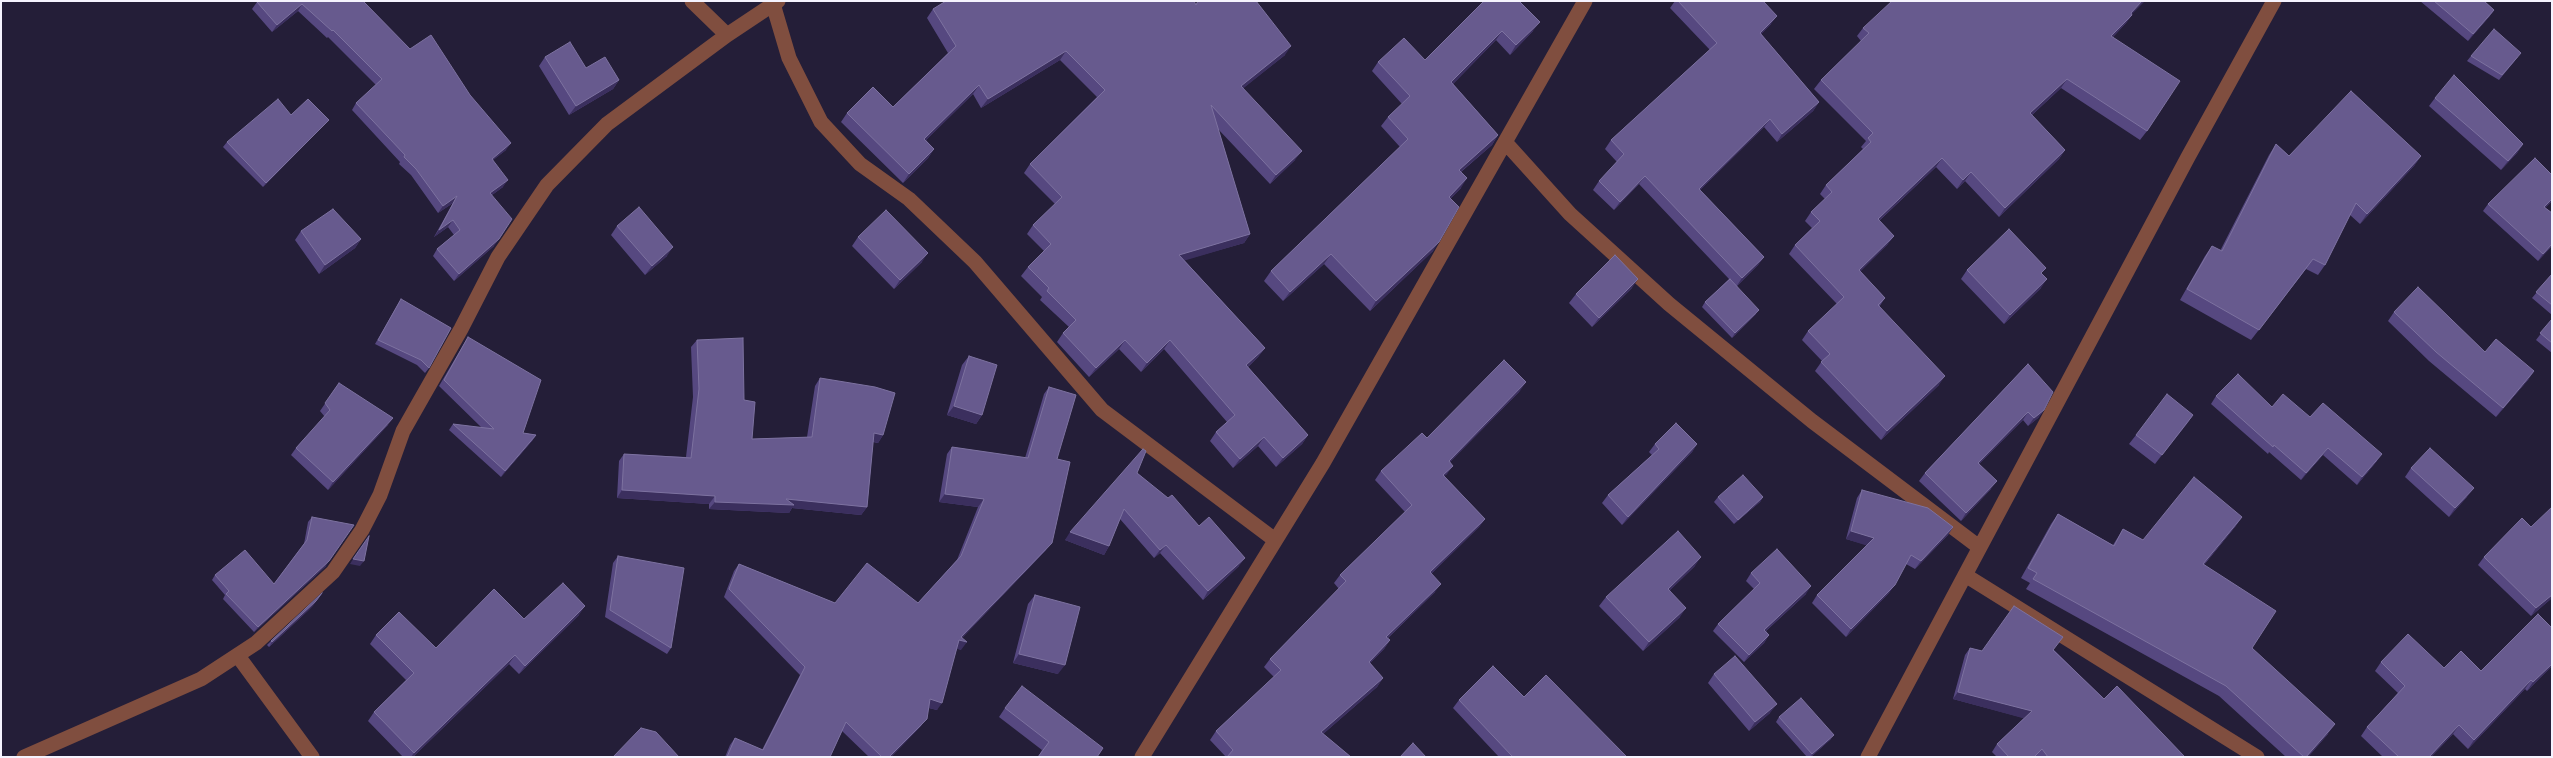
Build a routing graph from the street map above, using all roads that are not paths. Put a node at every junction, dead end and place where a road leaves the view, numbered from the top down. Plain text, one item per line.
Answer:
1 (692, 1) edge
2 (1585, 1) edge
3 (2274, 1) edge
4 (776, 3) edge
5 (727, 35) junction
6 (1505, 142) junction
7 (1275, 540) junction
8 (1979, 547) junction
9 (1965, 575) junction
10 (238, 656) junction
11 (24, 757) edge
12 (312, 757) edge
13 (1142, 757) edge
14 (1868, 757) edge
15 (2256, 757) edge

1 - 5 street
2 - 6 street
3 - 8 street
4 - 5 street
4 - 7 street
5 - 10 street
6 - 7 street
6 - 8 street
7 - 13 street
8 - 9 street
9 - 14 street
9 - 15 street
10 - 11 street
10 - 12 street

